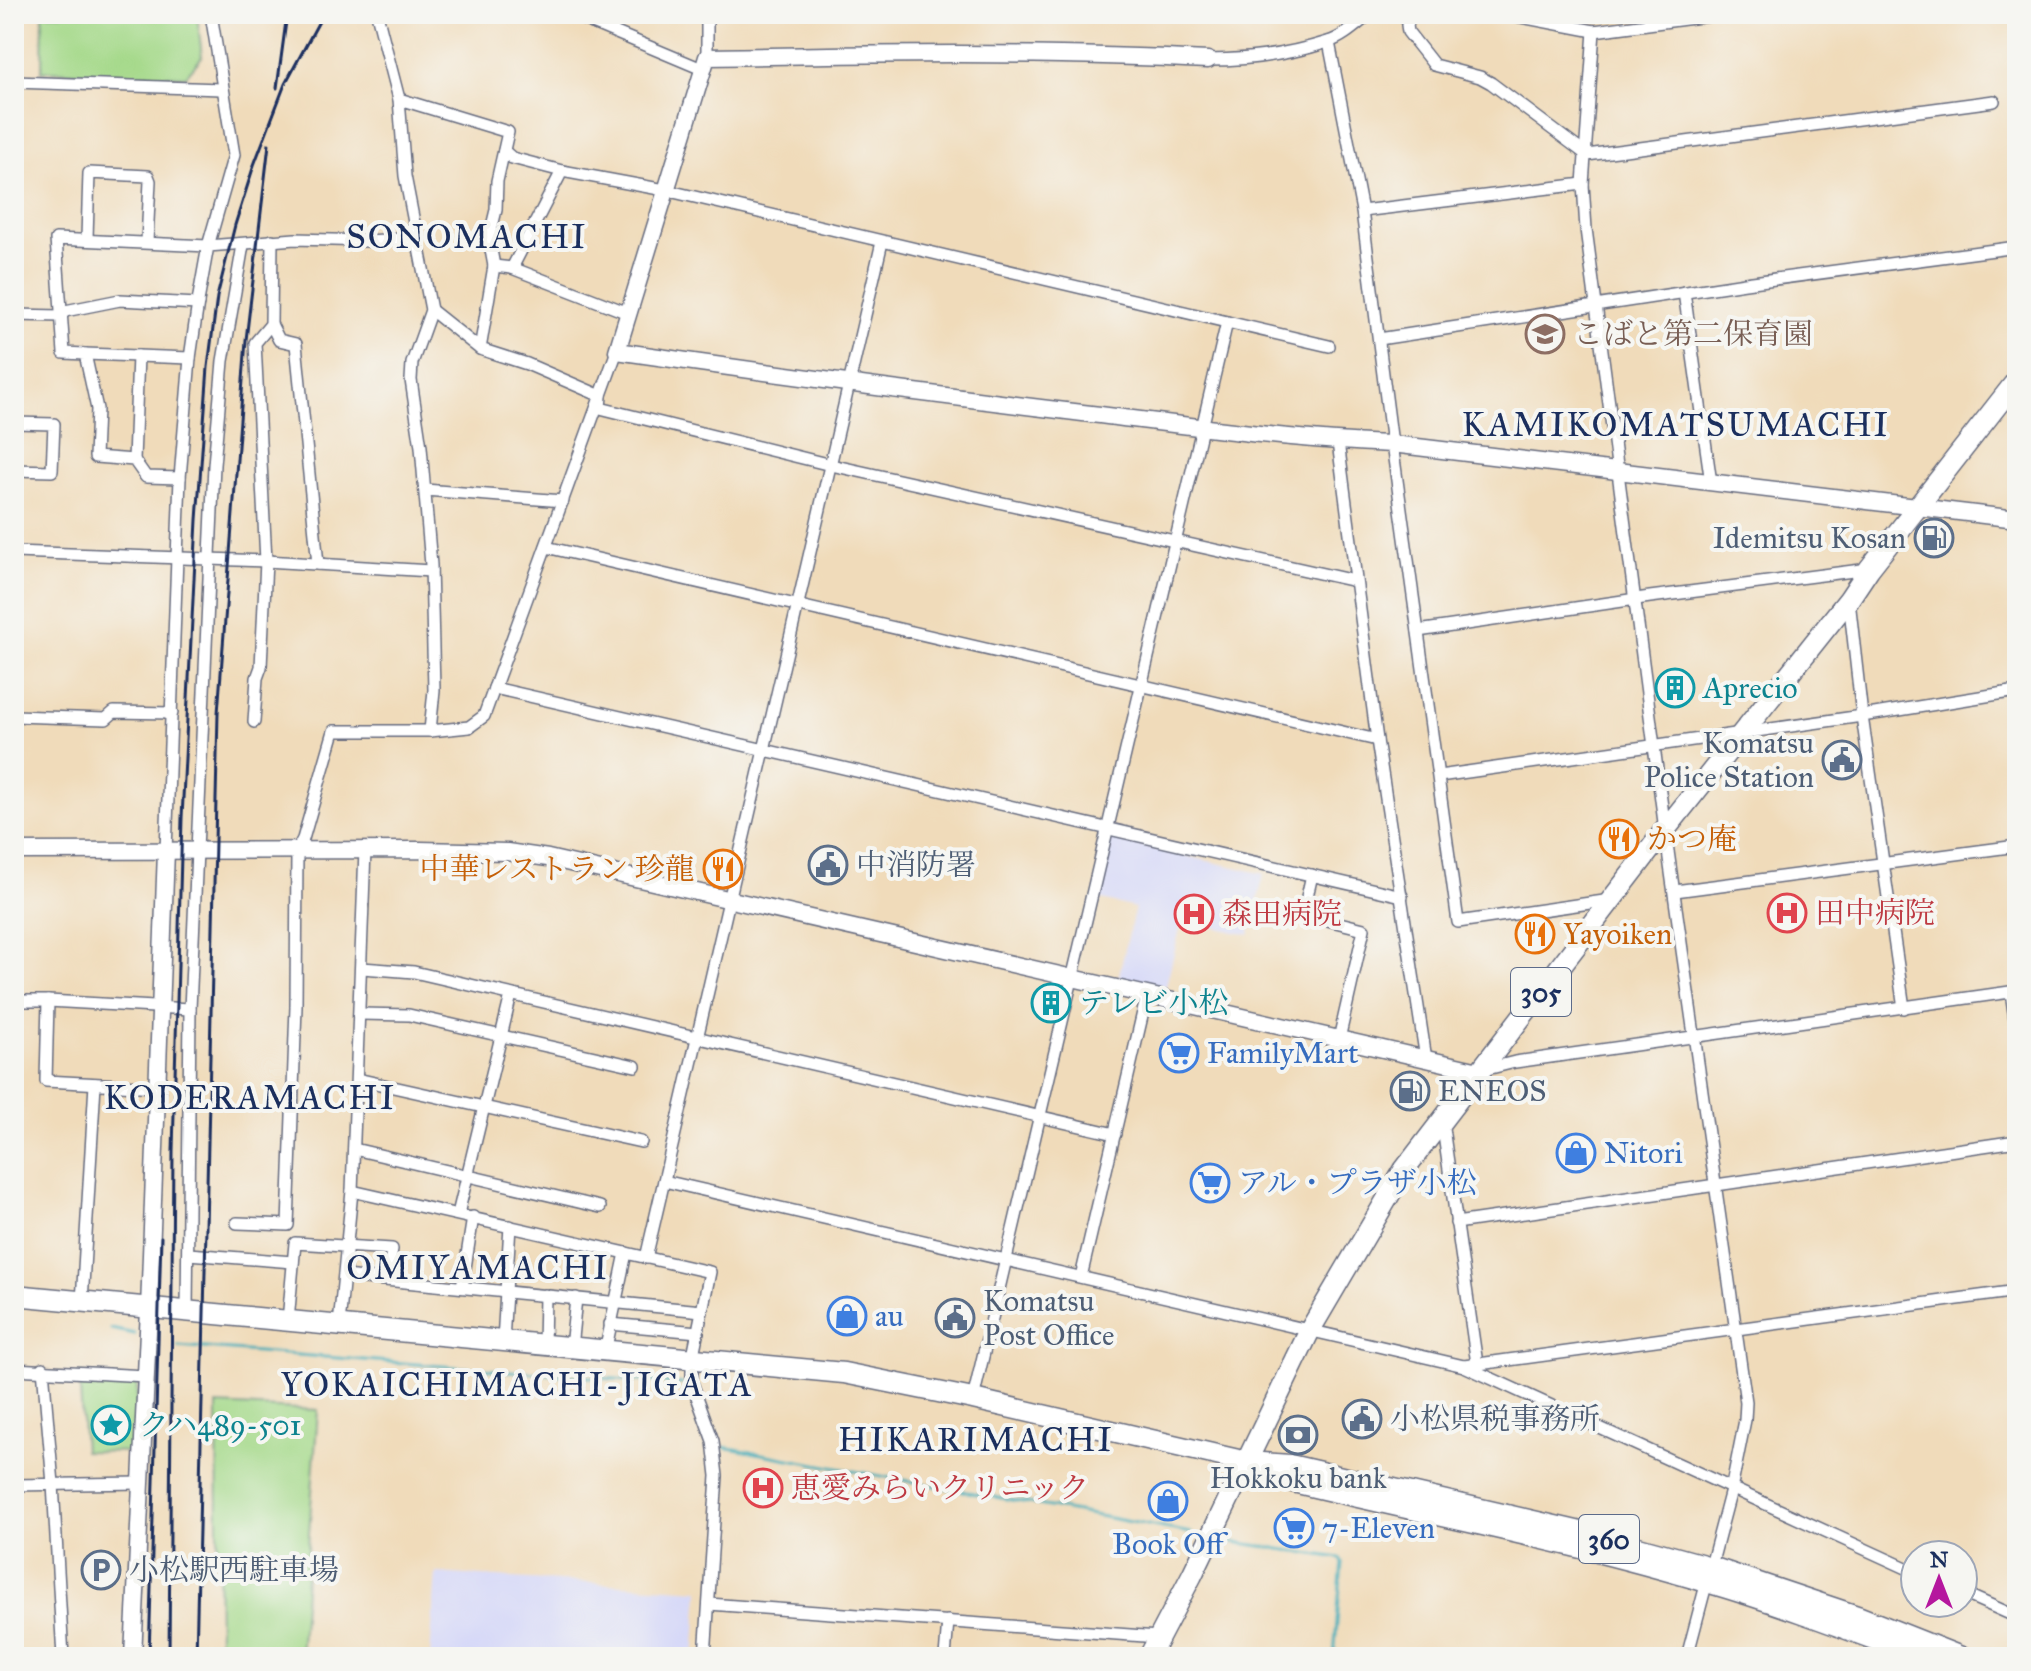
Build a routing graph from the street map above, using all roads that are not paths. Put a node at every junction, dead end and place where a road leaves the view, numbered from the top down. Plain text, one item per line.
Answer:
1 (211, 14) edge
2 (377, 14) edge
3 (571, 14) edge
4 (707, 14) edge
5 (1370, 14) edge
6 (1411, 14) edge
7 (1505, 14) edge
8 (1724, 14) edge
9 (1594, 31) junction
10 (1329, 42) junction
11 (1208, 60) joint
12 (704, 63) junction
13 (14, 82) edge
14 (221, 89) junction
15 (399, 99) junction
16 (1994, 101) dead end
17 (504, 151) junction
18 (1587, 155) junction
19 (562, 171) junction
20 (1583, 184) junction
21 (665, 190) junction
22 (1362, 211) junction
23 (87, 238) junction
24 (416, 238) junction
25 (272, 240) junction
26 (147, 242) junction
27 (882, 242) junction
28 (243, 245) junction
29 (208, 246) junction
30 (2017, 247) edge
31 (494, 266) junction
32 (512, 268) junction
33 (1684, 292) junction
34 (198, 304) junction
35 (1596, 305) junction
36 (431, 310) junction
37 (628, 313) junction
38 (14, 315) edge
39 (61, 316) junction
40 (1227, 322) junction
41 (271, 324) junction
42 (1379, 339) junction
43 (1329, 346) dead end
44 (480, 349) junction
45 (617, 351) junction
46 (85, 354) junction
47 (138, 356) junction
48 (190, 358) junction
49 (2017, 380) edge
50 (849, 385) junction
51 (601, 396) junction
52 (14, 423) edge
53 (1202, 427) junction
54 (1338, 442) junction
55 (1392, 444) junction
56 (134, 460) junction
57 (831, 465) junction
58 (14, 468) edge
59 (1617, 472) junction
60 (180, 478) junction
61 (1711, 483) junction
62 (425, 490) junction
63 (563, 501) junction
64 (1917, 508) junction
65 (2017, 519) edge
66 (1175, 543) junction
67 (546, 547) junction
68 (14, 552) edge
69 (179, 558) junction
70 (210, 559) junction
71 (266, 561) junction
72 (318, 564) junction
73 (1869, 569) junction
74 (431, 571) junction
75 (1355, 581) junction
76 (1634, 599) junction
77 (1849, 599) junction
78 (798, 606) junction
79 (1418, 631) junction
80 (1141, 685) junction
81 (494, 688) junction
82 (2017, 691) edge
83 (172, 713) junction
84 (14, 716) edge
85 (1862, 716) junction
86 (254, 722) dead end
87 (430, 731) junction
88 (1741, 734) junction
89 (1377, 740) junction
90 (1655, 746) junction
91 (765, 752) junction
92 (1439, 776) junction
93 (1108, 829) junction
94 (1665, 830) junction
95 (2017, 846) edge
96 (297, 850) junction
97 (365, 850) junction
98 (14, 851) edge
99 (166, 851) junction
100 (197, 851) junction
101 (1886, 864) junction
102 (1312, 875) junction
103 (1675, 891) junction
104 (1402, 896) junction
105 (729, 899) junction
106 (1613, 900) junction
107 (362, 968) junction
108 (1072, 978) junction
109 (2014, 991) edge
110 (511, 995) junction
111 (1147, 995) junction
112 (14, 1001) edge
113 (48, 1001) junction
114 (159, 1007) junction
115 (1904, 1008) junction
116 (190, 1009) junction
117 (360, 1014) junction
118 (2017, 1033) edge
119 (502, 1034) junction
120 (698, 1038) junction
121 (1696, 1038) junction
122 (1339, 1039) junction
123 (1426, 1059) junction
124 (635, 1066) dead end
125 (1479, 1071) junction
126 (357, 1079) junction
127 (95, 1084) junction
128 (157, 1087) junction
129 (485, 1106) junction
130 (1041, 1117) junction
131 (1442, 1121) junction
132 (1115, 1134) junction
133 (2017, 1141) edge
134 (641, 1142) dead end
135 (354, 1149) junction
136 (467, 1177) junction
137 (664, 1181) junction
138 (1717, 1186) junction
139 (352, 1191) junction
140 (600, 1207) dead end
141 (458, 1214) junction
142 (473, 1217) junction
143 (237, 1223) dead end
144 (1456, 1223) junction
145 (510, 1226) junction
146 (347, 1246) junction
147 (626, 1253) junction
148 (188, 1254) junction
149 (646, 1258) junction
150 (1007, 1260) junction
151 (293, 1262) junction
152 (344, 1276) junction
153 (1081, 1277) junction
154 (388, 1280) junction
155 (462, 1287) junction
156 (507, 1291) junction
157 (2017, 1291) edge
158 (14, 1295) edge
159 (545, 1295) junction
160 (576, 1298) junction
161 (82, 1302) junction
162 (614, 1302) junction
163 (149, 1309) junction
164 (702, 1311) junction
165 (187, 1312) junction
166 (288, 1321) junction
167 (610, 1324) junction
168 (339, 1325) junction
169 (1310, 1330) junction
170 (1736, 1331) junction
171 (698, 1332) junction
172 (503, 1341) junction
173 (544, 1346) junction
174 (571, 1348) junction
175 (605, 1352) junction
176 (692, 1360) junction
177 (1477, 1364) junction
178 (1464, 1366) junction
179 (43, 1368) junction
180 (14, 1369) edge
181 (146, 1376) junction
182 (973, 1399) junction
183 (1247, 1462) junction
184 (141, 1483) junction
185 (53, 1484) junction
186 (14, 1485) edge
187 (1731, 1490) junction
188 (1899, 1565) edge
189 (1709, 1574) junction
190 (1979, 1600) edge
191 (709, 1604) junction
192 (2017, 1617) edge
193 (948, 1621) junction
194 (1158, 1637) junction
195 (63, 1657) edge
196 (133, 1657) edge
197 (705, 1657) edge
198 (945, 1657) edge
199 (1149, 1657) edge
200 (1687, 1657) edge
201 (1922, 1657) edge
202 (1961, 1657) edge

1 - 14 street
2 - 15 street
3 - 12 street
4 - 12 street
5 - 10 street
6 - 18 street
7 - 9 street
8 - 9 street
9 - 18 street
10 - 11 street
10 - 22 street
11 - 12 street
12 - 21 street
13 - 14 street
14 - 29 street
15 - 17 street
15 - 24 street
16 - 18 street
17 - 19 street
17 - 31 street
18 - 20 street
19 - 21 street
19 - 32 street
20 - 22 street
20 - 35 street
21 - 27 street
21 - 37 street
22 - 42 street
23 - 26 street
23 - 26 street
23 - 39 street
24 - 25 street
24 - 36 street
25 - 28 street
25 - 41 street
26 - 29 street
27 - 40 street
27 - 50 street
28 - 29 street
28 - 70 street
29 - 34 street
30 - 33 street
31 - 32 street
31 - 44 street
32 - 37 street
33 - 35 street
33 - 61 street
34 - 39 street
34 - 48 street
35 - 42 street
35 - 59 street
36 - 44 street
36 - 62 street
37 - 45 street
38 - 39 street
39 - 46 street
40 - 43 street
40 - 53 street
41 - 71 street
41 - 72 street
42 - 55 street
44 - 51 street
45 - 50 street
45 - 51 street
46 - 47 street
46 - 56 street
47 - 48 street
47 - 56 street
48 - 60 street
49 - 64 highway, 305
50 - 53 street
50 - 57 street
51 - 57 street
51 - 63 street
52 - 58 street
53 - 54 street
53 - 66 street
54 - 55 street
54 - 75 street
55 - 59 street
55 - 79 street
56 - 60 street
57 - 66 street
57 - 78 street
59 - 61 street
59 - 76 street
60 - 69 street
61 - 64 street
62 - 63 street
62 - 74 street
63 - 67 street
64 - 65 street
64 - 73 highway, 305
66 - 75 street
66 - 80 street
67 - 78 street
67 - 81 street
68 - 69 street
69 - 70 street
69 - 83 street
70 - 71 street
70 - 100 street
71 - 72 street
71 - 86 street
72 - 74 street
73 - 76 street
73 - 77 highway, 305
74 - 87 street
75 - 89 street
76 - 79 street
76 - 90 street
77 - 85 street
77 - 88 highway, 305
78 - 80 street
78 - 91 street
79 - 92 street
80 - 89 street
80 - 93 street
81 - 87 street
81 - 91 street
82 - 85 street
83 - 84 street
83 - 99 street
85 - 88 street
85 - 101 street
87 - 96 street
88 - 90 street
88 - 94 highway, 305
89 - 104 street
90 - 92 street
90 - 94 street
91 - 93 street
91 - 105 street
92 - 106 street
93 - 102 street
93 - 108 street
94 - 103 street
94 - 106 highway, 305
95 - 101 street
96 - 97 street
96 - 100 street
96 - 143 street
97 - 105 street
97 - 107 street
98 - 99 street
99 - 100 street
99 - 114 street
100 - 116 street
101 - 103 street
101 - 115 street
102 - 104 street
102 - 122 street
103 - 121 street
104 - 123 street
105 - 108 street
105 - 120 street
106 - 125 highway, 305
107 - 110 street
107 - 117 street
108 - 111 street
108 - 130 street
109 - 115 street
109 - 118 street
110 - 119 street
110 - 120 street
111 - 122 street
111 - 132 street
112 - 113 street
113 - 114 street
113 - 127 street
114 - 116 street
114 - 128 street
115 - 121 street
116 - 148 street
117 - 119 street
117 - 126 street
119 - 124 street
119 - 129 street
120 - 130 street
120 - 137 street
121 - 125 street
121 - 138 street
122 - 123 street
123 - 125 street
125 - 131 highway, 305
126 - 129 street
126 - 135 street
127 - 128 street
127 - 161 street
128 - 163 street
129 - 134 street
129 - 136 street
130 - 132 street
130 - 150 street
131 - 144 street
131 - 169 highway, 305
132 - 153 street
133 - 138 street
135 - 136 street
135 - 139 street
136 - 140 street
136 - 141 street
137 - 149 street
137 - 150 street
138 - 144 street
138 - 170 street
139 - 141 street
139 - 146 street
141 - 142 street
142 - 145 street
142 - 155 street
144 - 177 street
145 - 147 street
145 - 156 street
146 - 151 street
146 - 152 street
146 - 154 street
147 - 149 street
147 - 162 street
148 - 151 street
148 - 165 street
149 - 164 street
150 - 153 street
150 - 182 street
151 - 166 street
152 - 154 street
152 - 168 street
153 - 169 street
154 - 155 street
155 - 156 street
156 - 159 street
156 - 172 street
157 - 170 street
158 - 161 highway, 360
159 - 160 street
159 - 173 street
160 - 162 street
160 - 174 street
161 - 163 highway, 360
162 - 164 street
162 - 167 street
163 - 165 highway, 360
163 - 181 street
164 - 171 street
165 - 166 highway, 360
166 - 168 highway, 360
167 - 171 street
167 - 175 street
168 - 172 highway, 360
169 - 178 street
169 - 183 highway, 305
170 - 177 street
170 - 187 street
171 - 176 street
172 - 173 highway, 360
173 - 174 highway, 360
174 - 175 highway, 360
175 - 176 highway, 360
176 - 182 highway, 360
176 - 191 street
177 - 178 street
178 - 187 street
179 - 180 street
179 - 181 street
179 - 185 street
181 - 184 street
182 - 183 highway, 360
183 - 189 highway, 360
183 - 194 highway, 305
184 - 185 street
184 - 196 street
185 - 186 street
185 - 195 street
187 - 188 street
187 - 189 street
189 - 200 street
189 - 201 highway, 360
189 - 202 highway, 360
190 - 192 street
191 - 193 street
191 - 197 street
193 - 194 street
193 - 198 street
194 - 199 highway, 305

